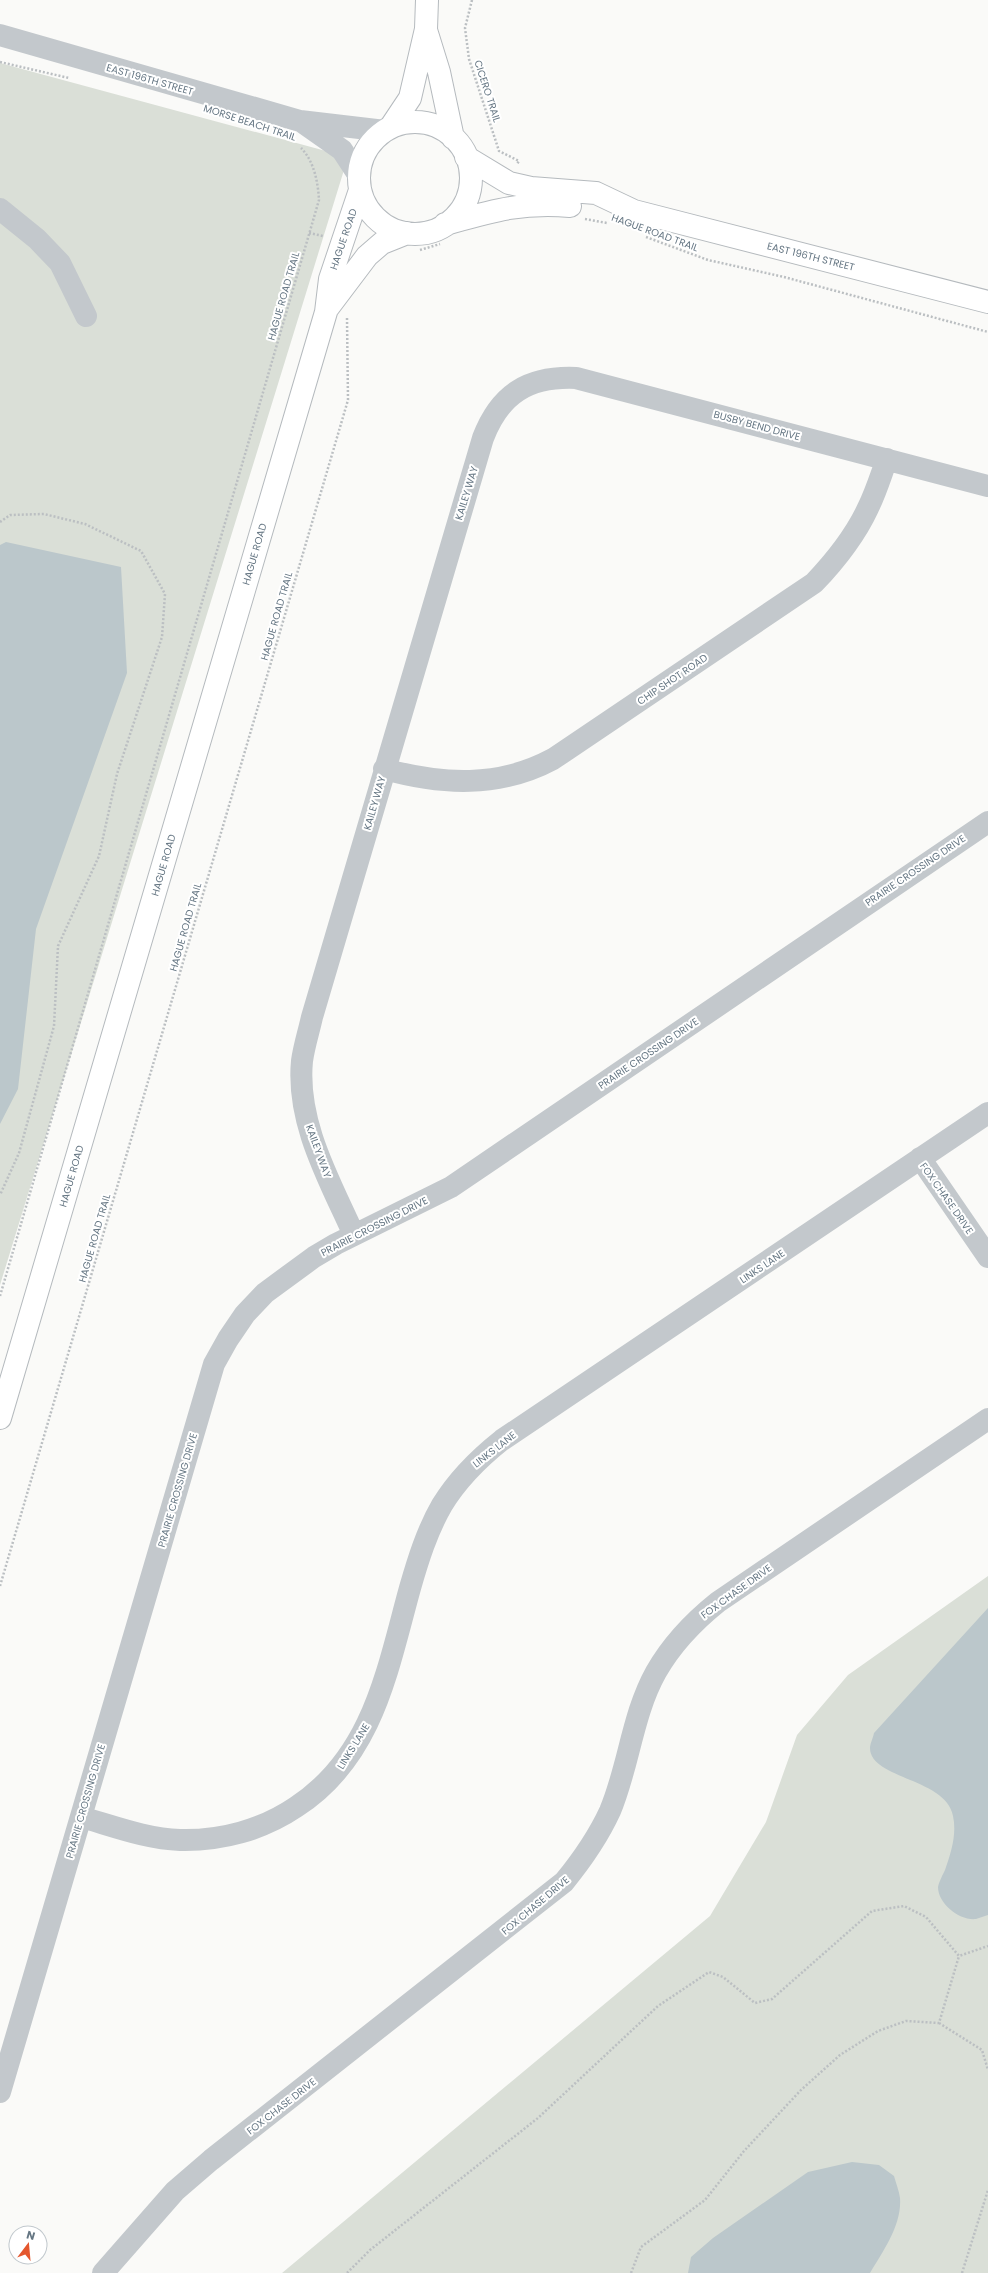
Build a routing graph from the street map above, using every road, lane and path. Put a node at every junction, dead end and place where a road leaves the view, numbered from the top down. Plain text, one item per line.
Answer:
1 (427, 0) edge
2 (472, 0) edge
3 (426, 29) junction
4 (0, 35) edge
5 (0, 62) edge
6 (71, 78) dead end
7 (300, 121) junction
8 (387, 130) junction
9 (453, 138) junction
10 (300, 147) dead end
11 (466, 157) junction
12 (516, 166) dead end
13 (359, 183) junction
14 (319, 200) joint
15 (0, 209) edge
16 (634, 211) junction
17 (578, 218) dead end
18 (608, 223) dead end
19 (444, 233) junction
20 (644, 236) dead end
21 (410, 242) junction
22 (988, 302) edge
23 (326, 312) junction
24 (347, 315) dead end
25 (86, 316) dead end
26 (988, 332) edge
27 (526, 385) joint
28 (887, 459) junction
29 (988, 486) edge
30 (0, 522) edge
31 (384, 769) junction
32 (988, 822) edge
33 (988, 1112) edge
34 (920, 1158) junction
35 (0, 1196) edge
36 (354, 1235) junction
37 (988, 1257) edge
38 (0, 1296) edge
39 (0, 1418) edge
40 (988, 1419) edge
41 (0, 1586) edge
42 (81, 1817) junction
43 (988, 1946) edge
44 (959, 1956) junction
45 (938, 2023) junction
46 (988, 2070) edge
47 (0, 2092) edge
48 (988, 2190) edge
49 (103, 2273) edge
50 (347, 2273) edge
51 (631, 2273) edge
52 (962, 2273) edge

1 - 3 main road
2 - 12 path, CICERO TRAIL
3 - 8 main road
3 - 9 main road
4 - 7 street, EAST 196TH STREET
5 - 6 path
7 - 8 street, EAST 196TH STREET
7 - 13 street, EAST 196TH STREET
8 - 9 main road
8 - 13 main road
9 - 11 main road
10 - 14 path, MORSE BEACH TRAIL
11 - 16 main road, EAST 196TH STREET
11 - 19 main road
13 - 21 main road
13 - 23 main road, HAGUE ROAD
14 - 38 path, HAGUE ROAD TRAIL
15 - 25 street
16 - 19 main road, EAST 196TH STREET
16 - 22 main road, EAST 196TH STREET
17 - 18 path, HAGUE ROAD TRAIL
19 - 21 path
19 - 21 main road
20 - 26 path, HAGUE ROAD TRAIL
21 - 23 main road, HAGUE ROAD
23 - 39 main road, HAGUE ROAD
24 - 41 path, HAGUE ROAD TRAIL
27 - 28 street, BUSBY BEND DRIVE
27 - 31 street, KAILEY WAY
28 - 29 street, BUSBY BEND DRIVE
28 - 31 street, CHIP SHOT ROAD
30 - 35 path
31 - 36 street, KAILEY WAY
32 - 36 street, PRAIRIE CROSSING DRIVE
33 - 34 street, LINKS LANE
34 - 37 street, FOX CHASE DRIVE
34 - 42 street, LINKS LANE
36 - 42 street, PRAIRIE CROSSING DRIVE
40 - 49 street, FOX CHASE DRIVE
42 - 47 street, PRAIRIE CROSSING DRIVE
43 - 44 path
44 - 45 path
44 - 50 path
45 - 46 path
45 - 51 path
48 - 52 path

